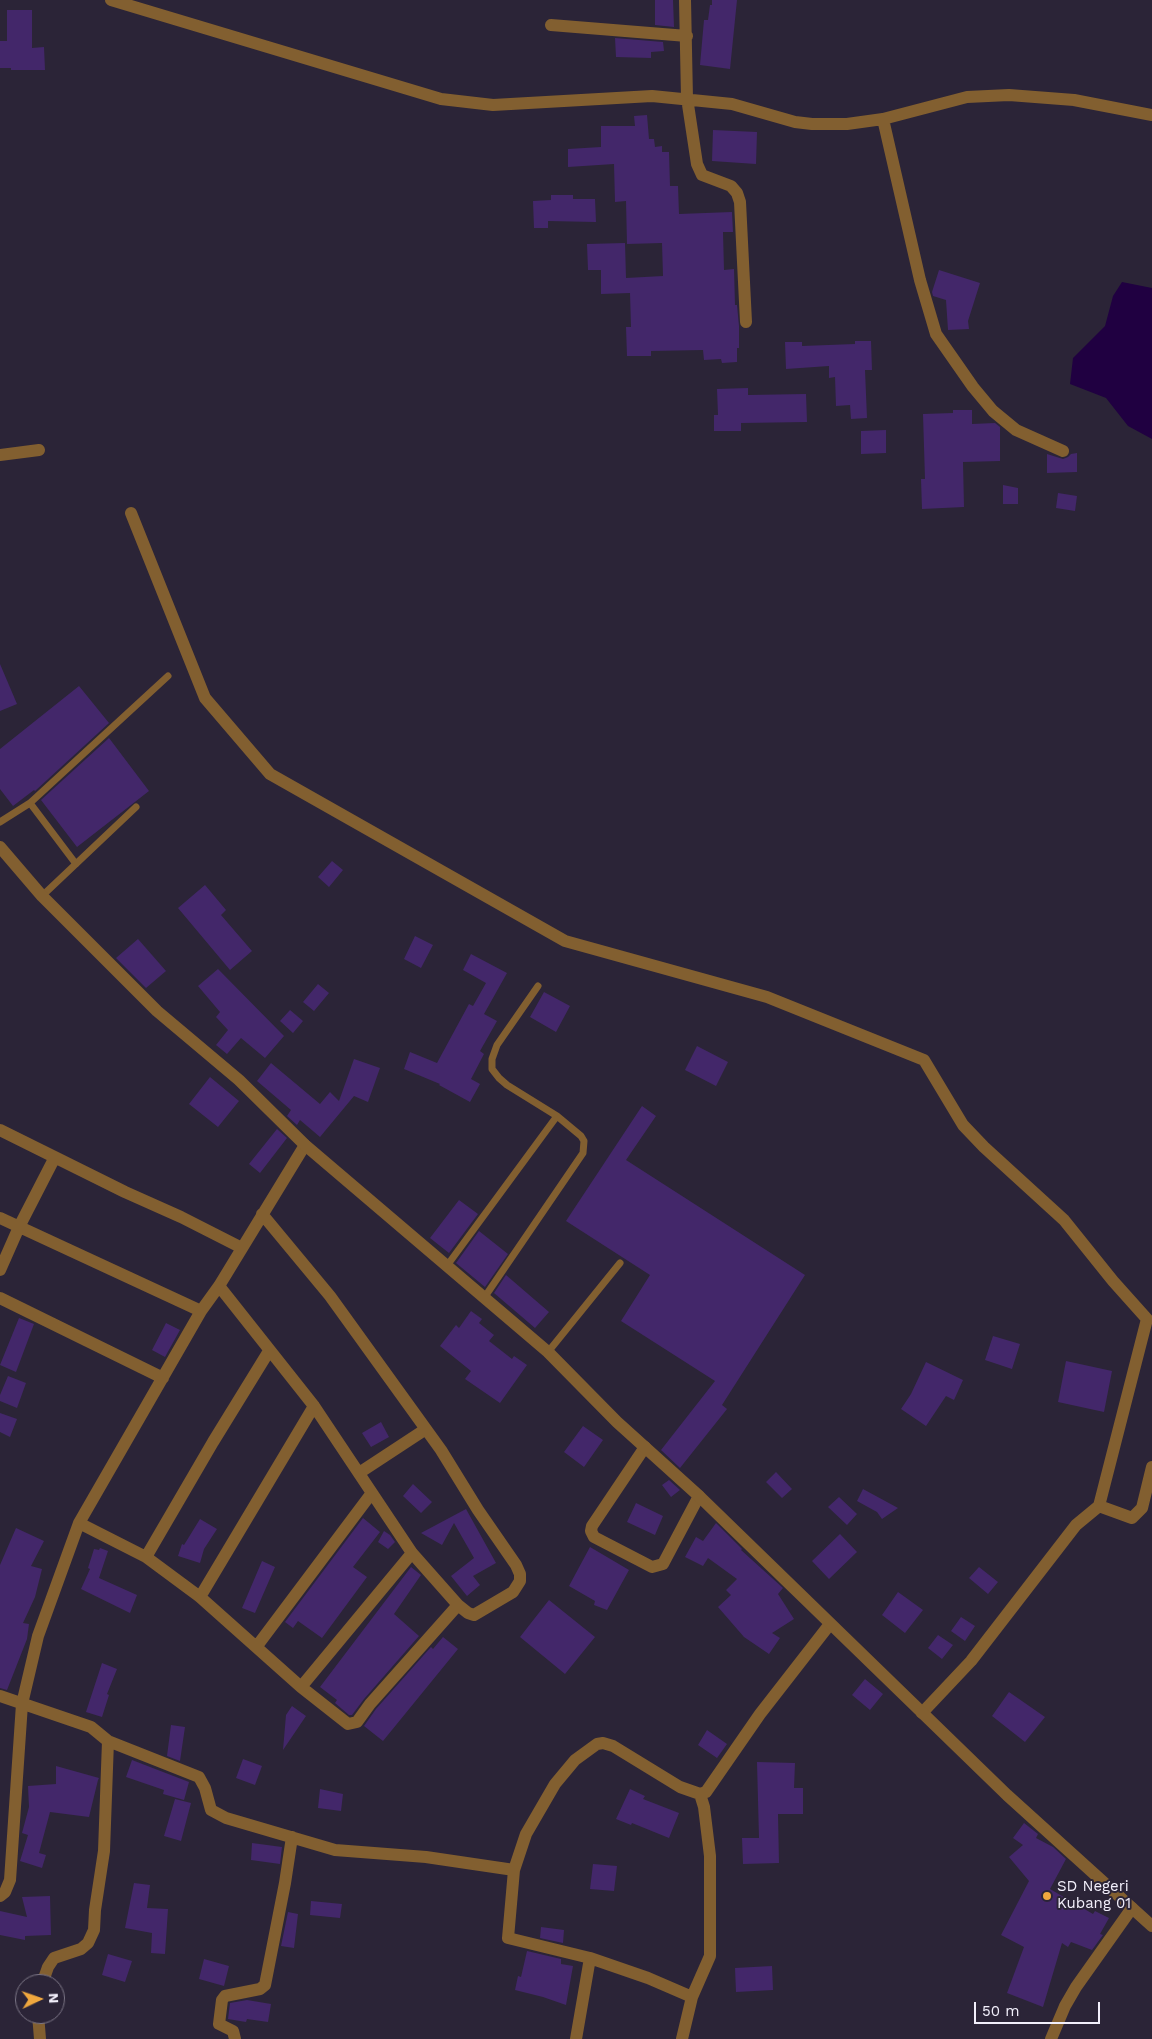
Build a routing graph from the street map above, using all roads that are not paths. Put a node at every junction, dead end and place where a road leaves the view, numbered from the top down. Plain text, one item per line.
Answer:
1 (111, 0) edge
2 (685, 0) edge
3 (551, 25) dead end
4 (687, 36) junction
5 (687, 98) junction
6 (1152, 114) edge
7 (884, 119) junction
8 (746, 322) dead end
9 (39, 450) dead end
10 (1063, 451) dead end
11 (0, 455) edge
12 (131, 513) dead end
13 (168, 676) dead end
14 (30, 803) junction
15 (136, 806) dead end
16 (0, 822) edge
17 (0, 848) edge
18 (76, 864) junction
19 (42, 896) junction
20 (538, 986) dead end
21 (557, 1116) junction
22 (0, 1130) edge
23 (305, 1145) junction
24 (55, 1157) junction
25 (262, 1214) junction
26 (0, 1218) edge
27 (19, 1227) junction
28 (242, 1248) junction
29 (620, 1263) dead end
30 (446, 1267) junction
31 (0, 1270) edge
32 (219, 1286) junction
33 (0, 1298) edge
34 (484, 1298) junction
35 (201, 1311) junction
36 (269, 1351) junction
37 (548, 1352) junction
38 (162, 1378) junction
39 (314, 1406) junction
40 (426, 1429) junction
41 (645, 1447) junction
42 (1152, 1467) edge
43 (358, 1473) junction
44 (371, 1494) junction
45 (699, 1496) junction
46 (1099, 1506) junction
47 (78, 1523) junction
48 (412, 1553) junction
49 (146, 1557) junction
50 (200, 1597) junction
51 (458, 1605) junction
52 (830, 1624) junction
53 (257, 1646) junction
54 (301, 1687) junction
55 (0, 1696) edge
56 (22, 1704) junction
57 (922, 1713) junction
58 (108, 1741) junction
59 (700, 1794) junction
60 (292, 1837) junction
61 (514, 1870) junction
62 (0, 1896) edge
63 (1132, 1908) junction
64 (1152, 1926) edge
65 (590, 1958) junction
66 (46, 1974) edge
67 (692, 1997) junction
68 (39, 2024) edge
69 (40, 2039) edge
70 (236, 2039) edge
71 (576, 2039) edge
72 (682, 2039) edge
73 (1051, 2039) edge

1 - 5 street
2 - 4 street
3 - 4 street
4 - 5 street
5 - 7 street
5 - 8 street
6 - 7 street
7 - 10 street
9 - 11 street
12 - 46 street
13 - 14 lane
14 - 16 lane
14 - 18 lane
15 - 18 lane
17 - 19 street
18 - 19 lane
19 - 23 street
20 - 21 lane
21 - 30 lane
21 - 34 lane
22 - 24 street
23 - 25 street
23 - 30 street
24 - 27 street
24 - 28 street
25 - 28 street
25 - 40 street
26 - 27 street
27 - 31 street
27 - 35 street
28 - 32 street
29 - 37 lane
30 - 34 street
32 - 35 street
32 - 36 street
33 - 38 street
34 - 37 street
35 - 38 street
36 - 39 street
36 - 49 street
37 - 41 street
38 - 47 street
39 - 43 street
39 - 50 street
40 - 43 street
40 - 51 street
41 - 45 street
41 - 45 street
42 - 46 street
43 - 44 street
44 - 48 street
44 - 53 street
45 - 52 street
46 - 57 street
47 - 49 street
47 - 56 street
48 - 51 street
48 - 54 street
49 - 50 street
50 - 53 street
51 - 54 street
52 - 57 street
52 - 59 street
53 - 54 street
55 - 56 street
56 - 58 street
56 - 62 street
57 - 63 street
58 - 60 street
58 - 66 street
59 - 61 street
59 - 67 street
60 - 61 street
60 - 70 street
61 - 65 street
63 - 64 street
63 - 73 street
65 - 67 street
65 - 71 street
67 - 72 street
68 - 69 street

